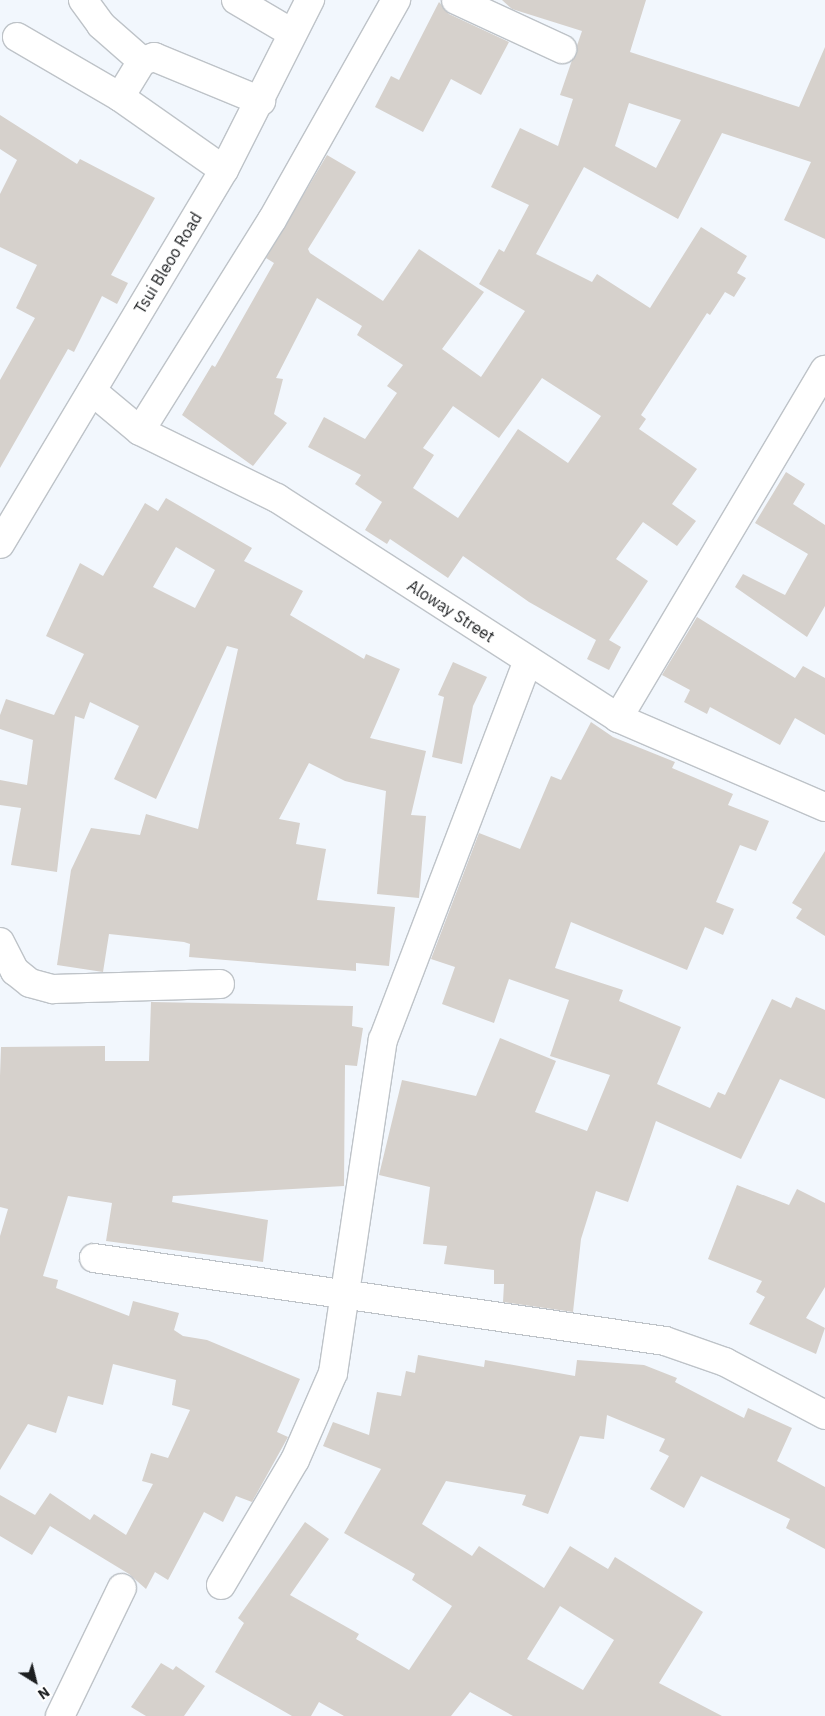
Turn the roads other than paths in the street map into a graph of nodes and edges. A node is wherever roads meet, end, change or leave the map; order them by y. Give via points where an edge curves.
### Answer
1 (82, 0) edge
2 (236, 0) edge
3 (310, 0) edge
4 (396, 0) edge
5 (456, 0) edge
6 (292, 33) junction
7 (17, 37) dead end
8 (562, 49) dead end
9 (142, 61) junction
10 (120, 96) junction
11 (260, 101) junction
12 (224, 170) junction
13 (825, 370) edge
14 (92, 391) junction
15 (140, 431) junction
16 (0, 544) edge
17 (528, 661) junction
18 (618, 718) junction
19 (825, 808) edge
20 (0, 942) edge
21 (220, 984) dead end
22 (94, 1258) dead end
23 (342, 1295) junction
24 (825, 1415) edge
25 (221, 1585) dead end
26 (122, 1588) dead end
27 (60, 1716) edge

1 - 9 street via 101,25
2 - 6 street
3 - 6 street, Tsui Bleoo Road
4 - 15 street via 272,220
5 - 8 street
6 - 11 street, Tsui Bleoo Road
7 - 10 street
9 - 10 street
9 - 11 street via 154,57
10 - 12 street
11 - 12 street, Tsui Bleoo Road
12 - 14 street, Tsui Bleoo Road
13 - 18 street
14 - 15 street, Aloway Street
14 - 16 street, Tsui Bleoo Road
15 - 17 street, Aloway Street via 277,498
17 - 18 street, Aloway Street
17 - 23 street via 383,1040
18 - 19 street, Aloway Street
20 - 21 street via 15,971 30,983 53,989
22 - 23 street
23 - 24 street via 666,1341 726,1362
23 - 25 street via 333,1374 295,1460
26 - 27 street

